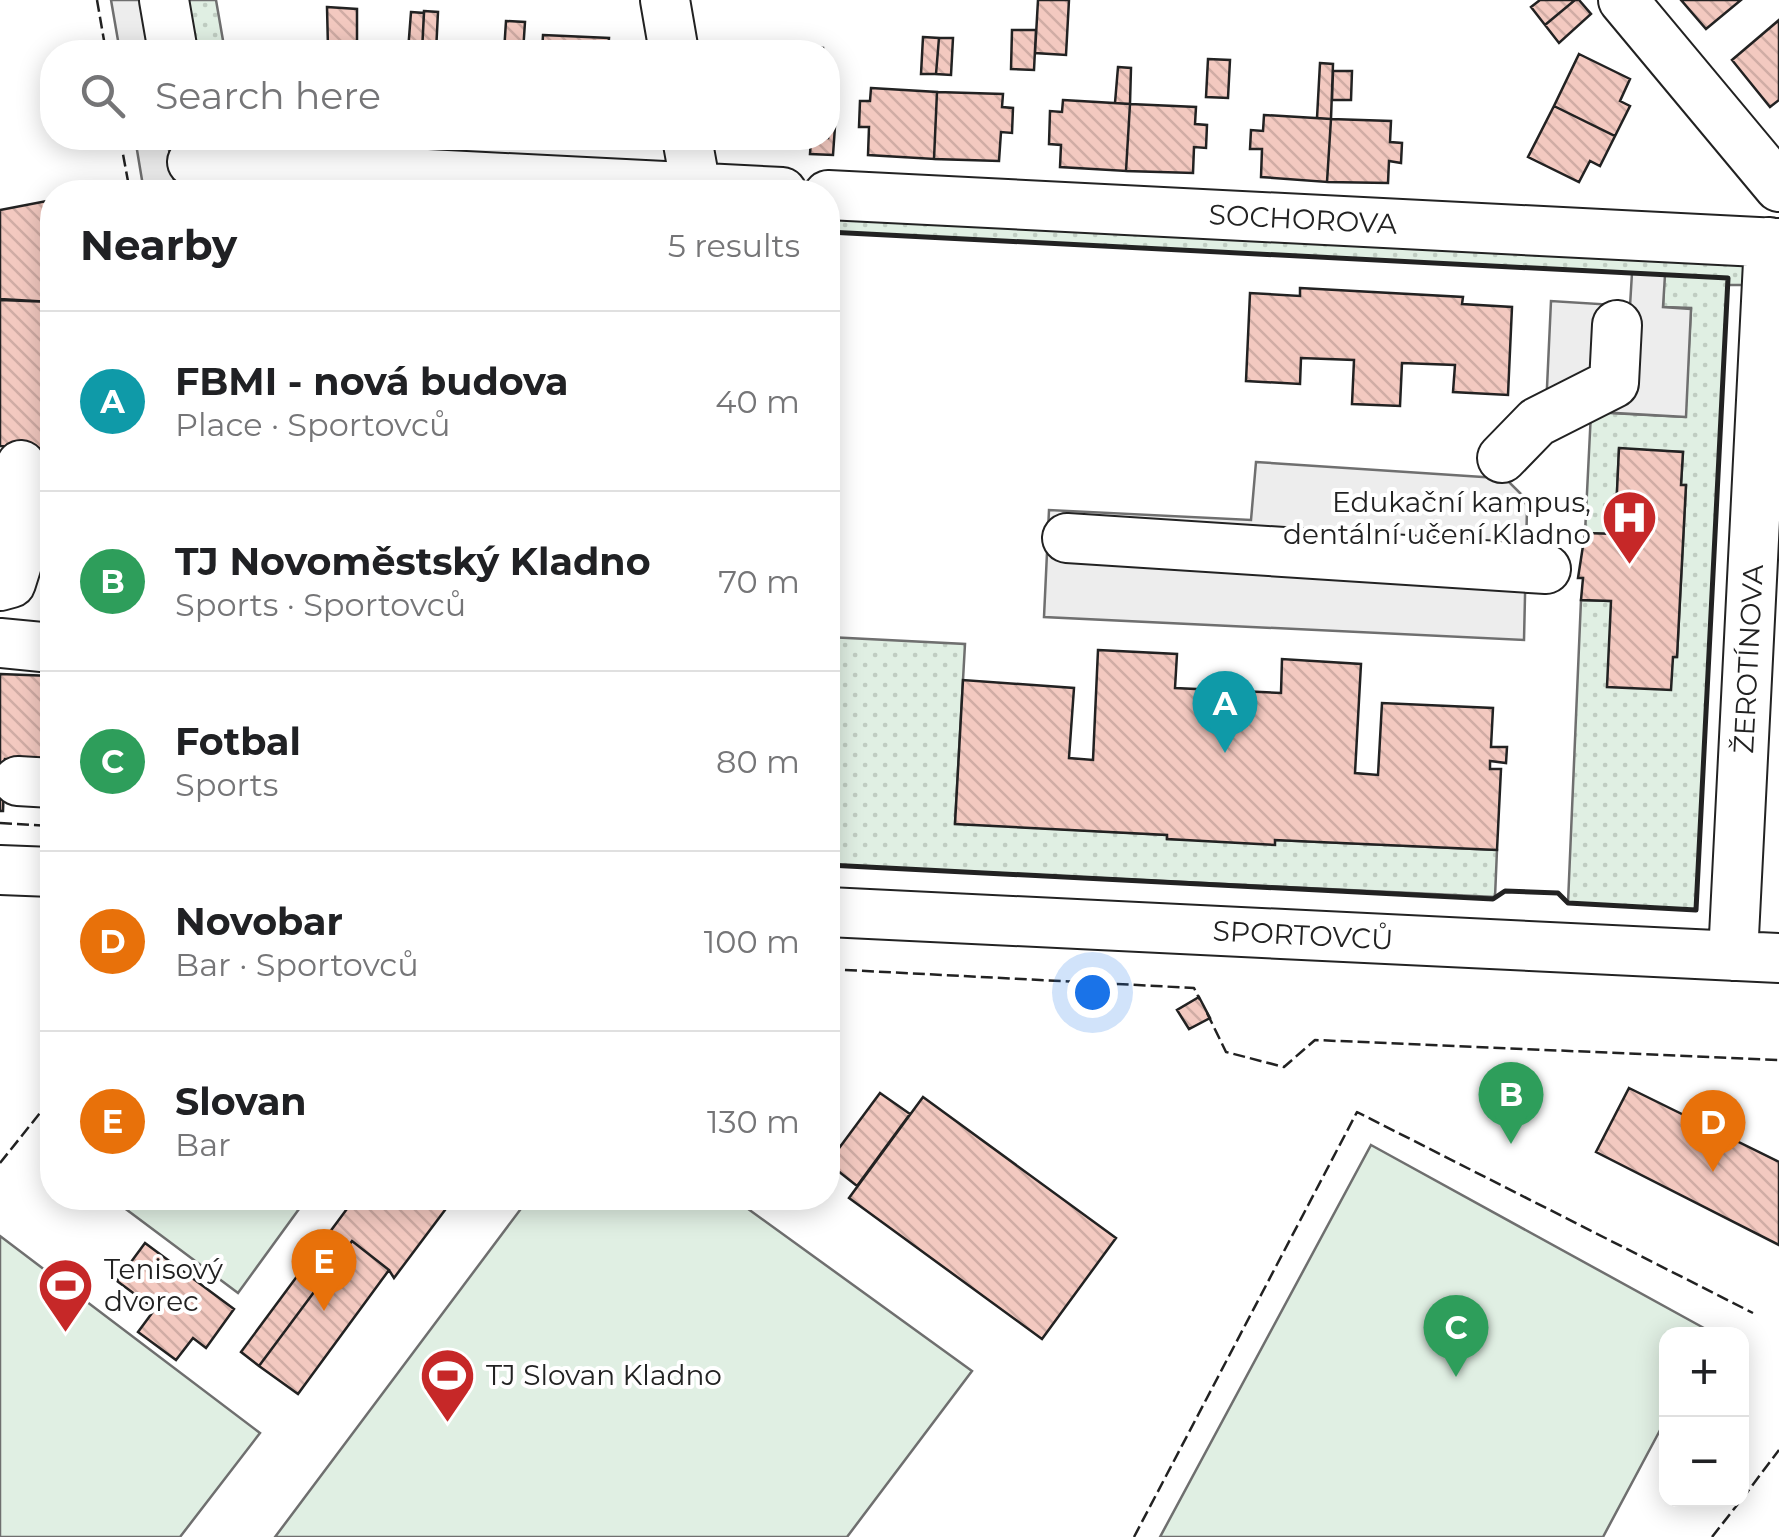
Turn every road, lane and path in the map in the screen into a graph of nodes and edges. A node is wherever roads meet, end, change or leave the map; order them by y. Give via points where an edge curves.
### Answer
1 (164, 0) edge
2 (665, 0) edge
3 (1623, 0) edge
4 (171, 40) edge
5 (672, 40) edge
6 (690, 150) edge
7 (192, 164) edge
8 (528, 180) edge
9 (695, 180) edge
10 (1779, 186) edge
11 (840, 196) edge
12 (1774, 243) edge
13 (1617, 325) dead end
14 (1502, 458) dead end
15 (24, 465) edge
16 (1067, 538) dead end
17 (1546, 569) dead end
18 (0, 586) edge
19 (0, 643) edge
20 (40, 647) edge
21 (0, 870) edge
22 (40, 872) edge
23 (840, 913) edge
24 (1756, 957) edge

1 - 4 street
2 - 5 street
3 - 10 street
6 - 9 street
7 - 8 street
11 - 12 street, SOCHOROVA
12 - 24 street, ŽEROTÍNOVA
13 - 14 street via 1614,383 1537,422
15 - 18 street via 17,564 12,583
16 - 17 street
19 - 20 street
21 - 22 street
23 - 24 street, SPORTOVCŮ

